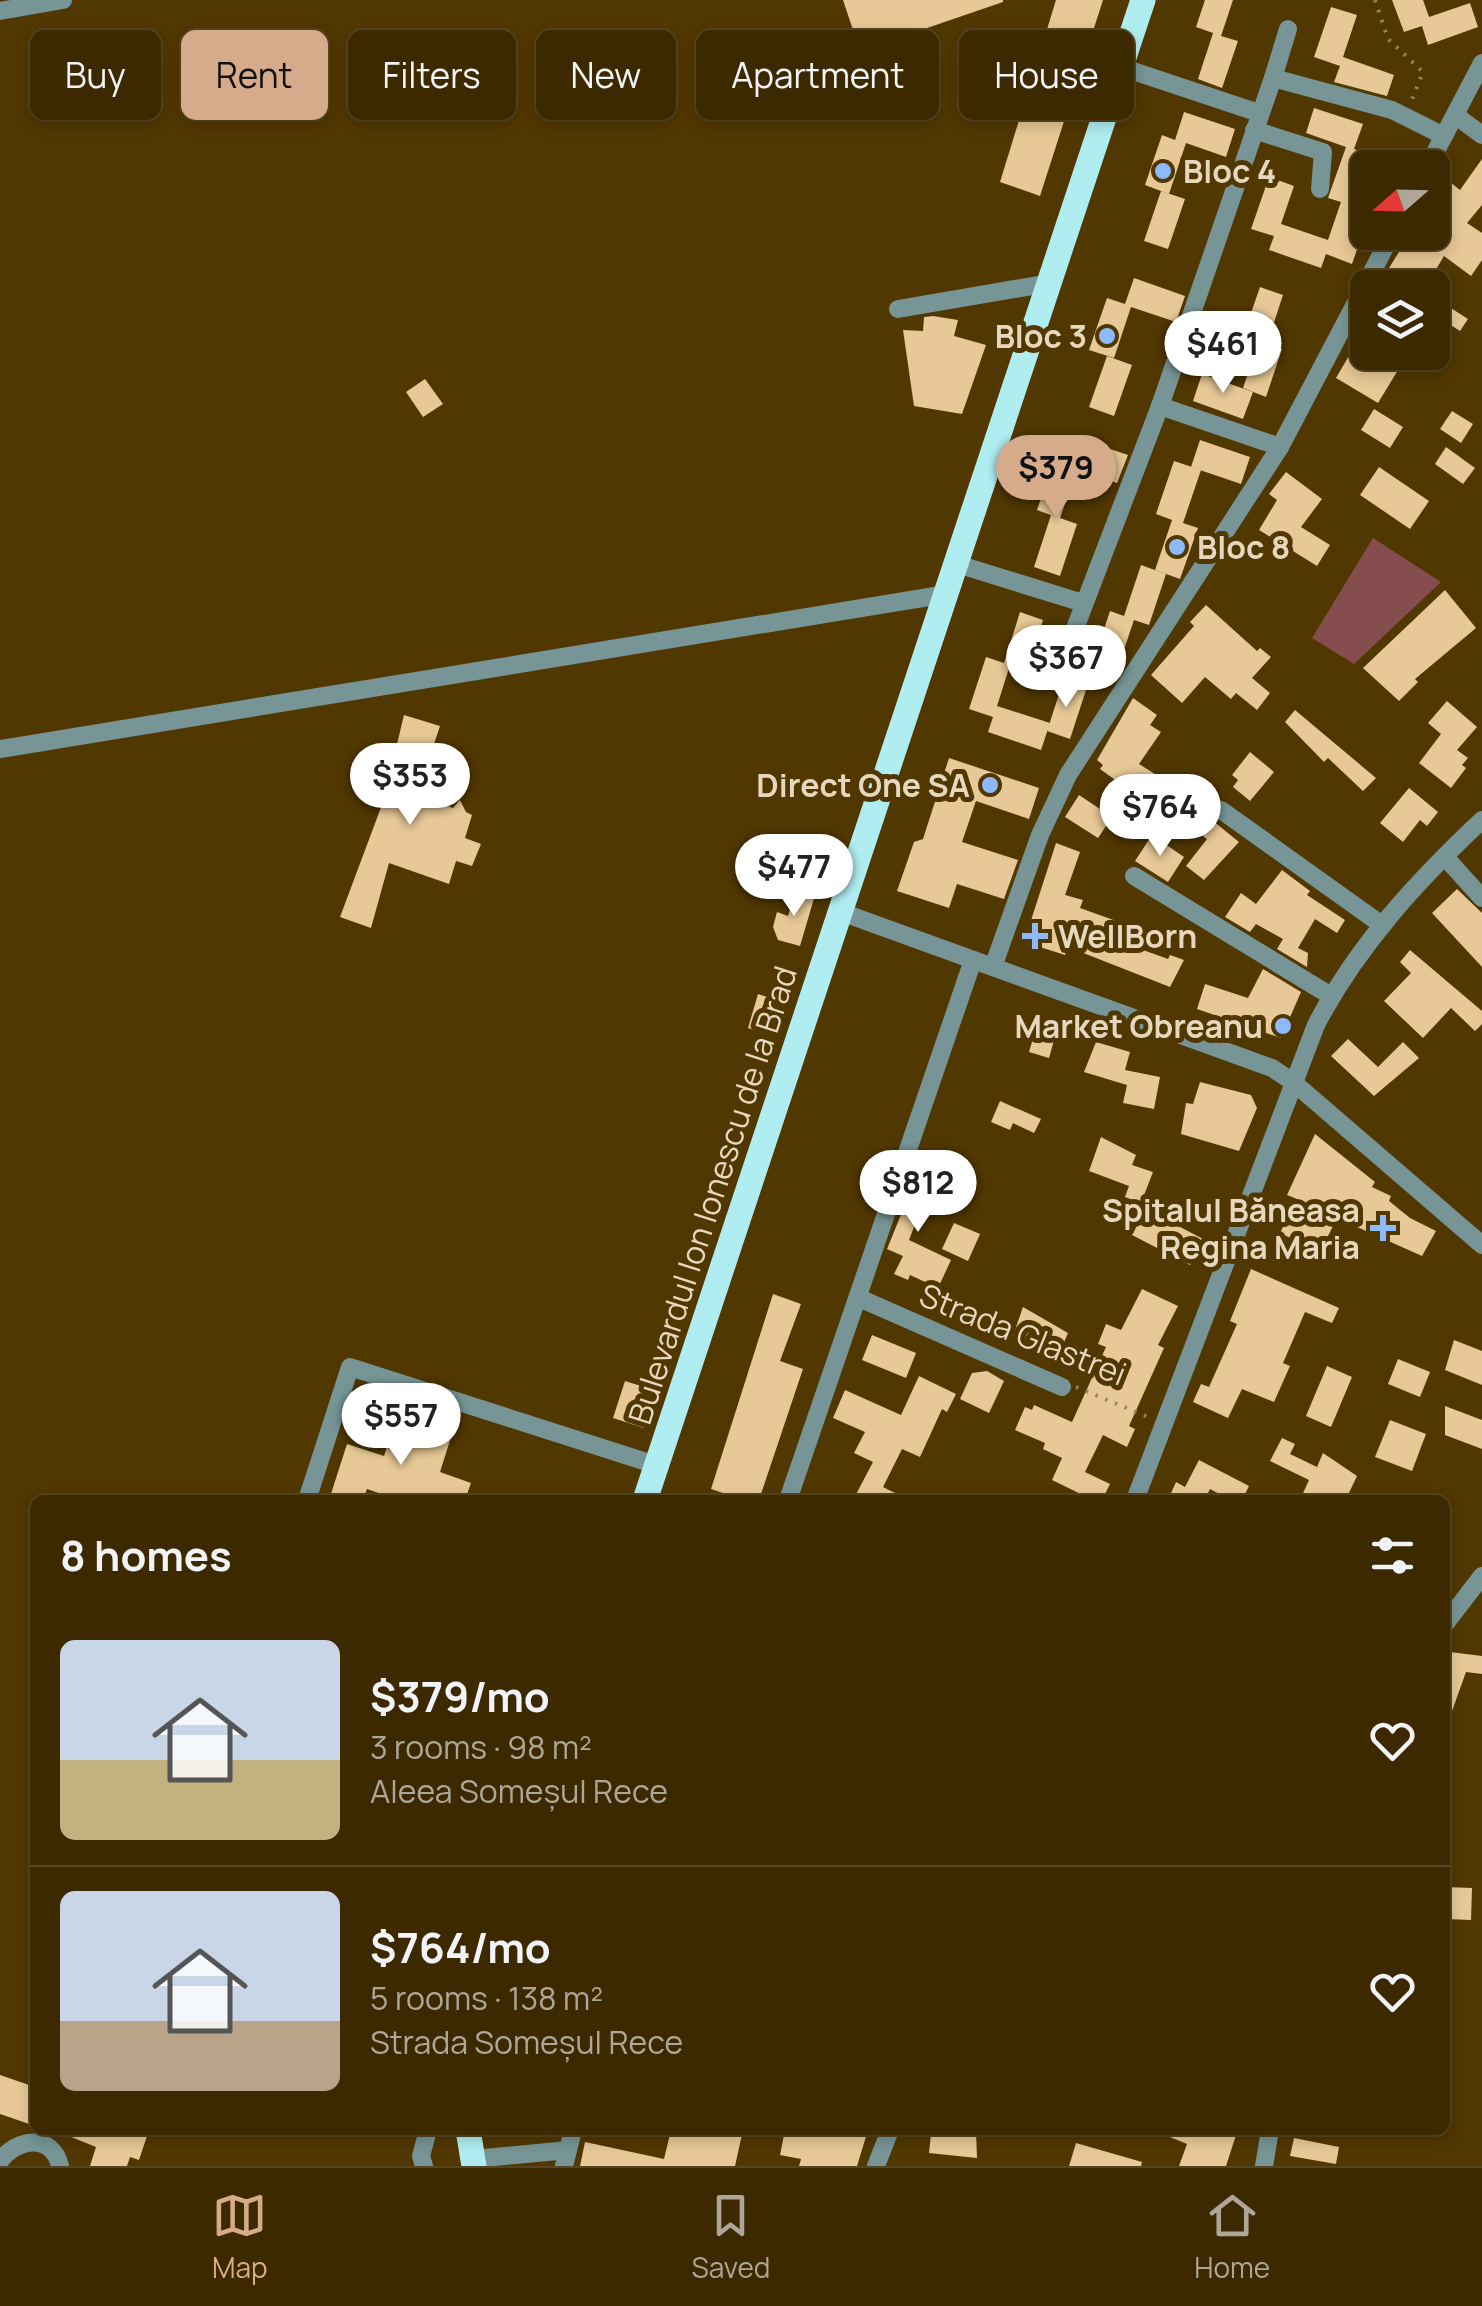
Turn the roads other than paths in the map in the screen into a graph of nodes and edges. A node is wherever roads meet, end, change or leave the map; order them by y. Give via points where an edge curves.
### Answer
1 (63, 0) edge
2 (1144, 0) edge
3 (0, 11) edge
4 (1288, 29) dead end
5 (1134, 30) edge
6 (1482, 63) edge
7 (1134, 72) edge
8 (1273, 78) junction
9 (1455, 115) junction
10 (1104, 120) edge
11 (1256, 122) junction
12 (1482, 135) edge
13 (1444, 136) junction
14 (1437, 150) edge
15 (1320, 188) dead end
16 (1383, 250) edge
17 (1050, 283) junction
18 (898, 309) dead end
19 (1160, 406) junction
20 (1280, 446) junction
21 (957, 564) junction
22 (947, 594) junction
23 (1083, 603) junction
24 (1064, 660) road end
25 (0, 749) edge
26 (1220, 810) dead end
27 (1482, 820) edge
28 (1445, 857) junction
29 (1134, 876) dead end
30 (1482, 898) edge
31 (841, 912) junction
32 (1382, 925) junction
33 (973, 960) junction
34 (994, 967) junction
35 (1332, 996) junction
36 (1293, 1082) junction
37 (1482, 1245) edge
38 (858, 1298) junction
39 (1062, 1387) road end
40 (656, 1465) junction
41 (309, 1495) edge
42 (647, 1495) edge
43 (790, 1495) edge
44 (1137, 1495) edge
45 (1482, 1576) edge
46 (1450, 1618) edge
47 (427, 2135) edge
48 (469, 2135) edge
49 (888, 2135) edge
50 (1269, 2135) edge
51 (566, 2158) edge
52 (0, 2162) edge
53 (473, 2162) edge
54 (60, 2166) edge
55 (424, 2166) edge
56 (876, 2166) edge
57 (1264, 2166) edge

1 - 3 street
2 - 5 main road, Bulevardul Ion Ionescu de la Brad
4 - 8 street
6 - 9 street
7 - 11 street
8 - 11 street
8 - 13 street via 1404,115
9 - 12 street
9 - 13 street
10 - 17 main road, Bulevardul Ion Ionescu de la Brad
11 - 15 street via 1323,152
11 - 19 street
13 - 14 street
16 - 20 street
17 - 18 street
17 - 21 main road, Bulevardul Ion Ionescu de la Brad
19 - 20 street
19 - 23 street
20 - 34 street via 1055,800
21 - 22 main road, Bulevardul Ion Ionescu de la Brad
21 - 23 street
22 - 25 street
22 - 31 main road, Bulevardul Ion Ionescu de la Brad
23 - 24 street
26 - 32 street
27 - 28 street
28 - 30 street
28 - 32 street
29 - 35 street
31 - 33 street
31 - 40 main road, Bulevardul Ion Ionescu de la Brad
32 - 35 street
33 - 34 street
33 - 38 street
34 - 36 street via 1228,1051
35 - 36 street
36 - 37 street
36 - 44 street
38 - 39 street, Strada Glastrei
38 - 43 street
40 - 41 street via 350,1367
40 - 42 main road, Bulevardul Ion Ionescu de la Brad
45 - 46 street
47 - 55 street
48 - 53 main road
49 - 56 street
50 - 57 street
51 - 53 street
52 - 54 street via 16,2145 37,2142 54,2151

